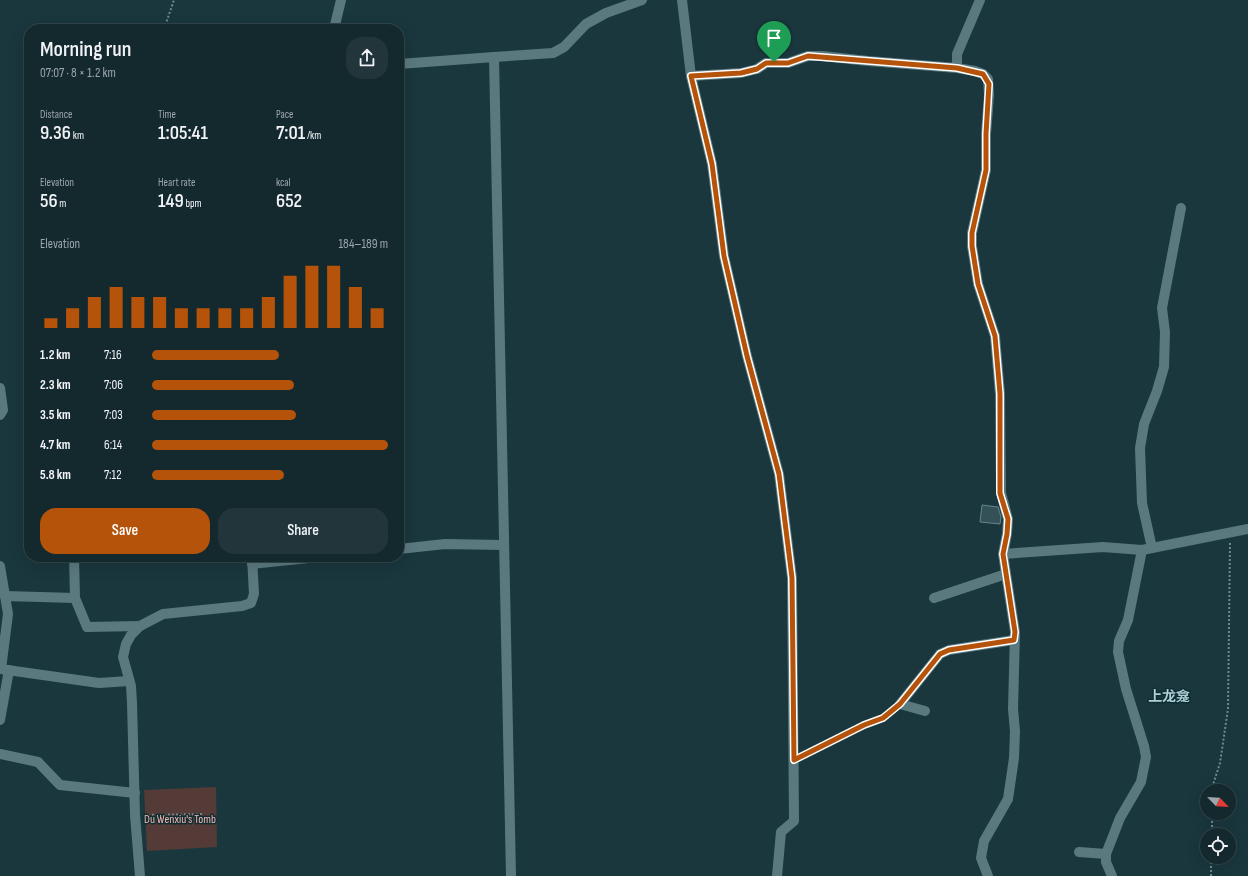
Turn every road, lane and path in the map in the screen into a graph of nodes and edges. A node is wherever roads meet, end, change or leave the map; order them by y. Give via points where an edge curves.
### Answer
1 (174, 0) edge
2 (341, 0) edge
3 (642, 0) edge
4 (682, 0) edge
5 (980, 0) edge
6 (166, 24) edge
7 (335, 24) edge
8 (494, 57) junction
9 (404, 64) edge
10 (957, 68) junction
11 (691, 76) junction
12 (1181, 208) dead end
13 (0, 388) edge
14 (0, 415) edge
15 (1248, 529) edge
16 (1230, 533) junction
17 (503, 545) junction
18 (404, 548) edge
19 (1147, 549) junction
20 (1003, 554) junction
21 (74, 562) edge
22 (252, 562) edge
23 (0, 566) edge
24 (1006, 574) junction
25 (5, 596) junction
26 (75, 598) junction
27 (934, 598) dead end
28 (140, 626) junction
29 (1014, 640) junction
30 (4, 669) edge
31 (129, 681) junction
32 (900, 704) junction
33 (925, 710) dead end
34 (0, 720) edge
35 (0, 754) edge
36 (794, 760) junction
37 (1213, 784) edge
38 (135, 793) junction
39 (203, 814) dead end
40 (135, 815) junction
41 (1079, 852) dead end
42 (1106, 854) junction
43 (1212, 864) edge
44 (140, 876) edge
45 (511, 876) edge
46 (778, 876) edge
47 (988, 876) edge
48 (1112, 876) edge
49 (1211, 876) edge

1 - 6 path
2 - 7 street
3 - 8 street via 606,13 586,24 564,47 553,53
4 - 11 street
5 - 10 street via 958,54
8 - 9 street
8 - 17 street
10 - 11 street via 808,56 788,63 766,63 757,69 741,73
10 - 20 street via 983,74 989,84 986,170 972,233 972,246 978,284 995,336 1001,417 1000,493 1008,519
11 - 36 street via 712,164 724,256 747,356 779,474 792,578
12 - 19 street via 1162,308 1165,332 1164,367 1158,391 1144,424 1140,448
13 - 14 street via 3,410
15 - 16 street
16 - 19 street
16 - 37 path via 1228,709 1220,762
17 - 18 street via 445,544
17 - 45 street
19 - 20 street via 1103,547
19 - 42 street via 1118,652 1146,757 1140,782 1120,818
20 - 24 street
21 - 26 street
22 - 28 street via 254,594 251,603 163,614
23 - 25 street
24 - 27 street
24 - 29 street via 1013,613
25 - 26 street
25 - 30 street via 8,614
26 - 28 street via 87,627
28 - 31 street via 126,644 123,657
29 - 32 street via 949,650 940,654
29 - 47 street via 1014,758 1008,800 984,841 981,858
30 - 31 street via 99,683
30 - 34 street
31 - 38 street
32 - 33 street
32 - 36 path via 883,718
35 - 38 street via 38,762 60,785
36 - 46 street via 794,822 780,832
38 - 40 street
39 - 40 path
40 - 44 street
41 - 42 street
42 - 48 street via 1106,862
43 - 49 path

